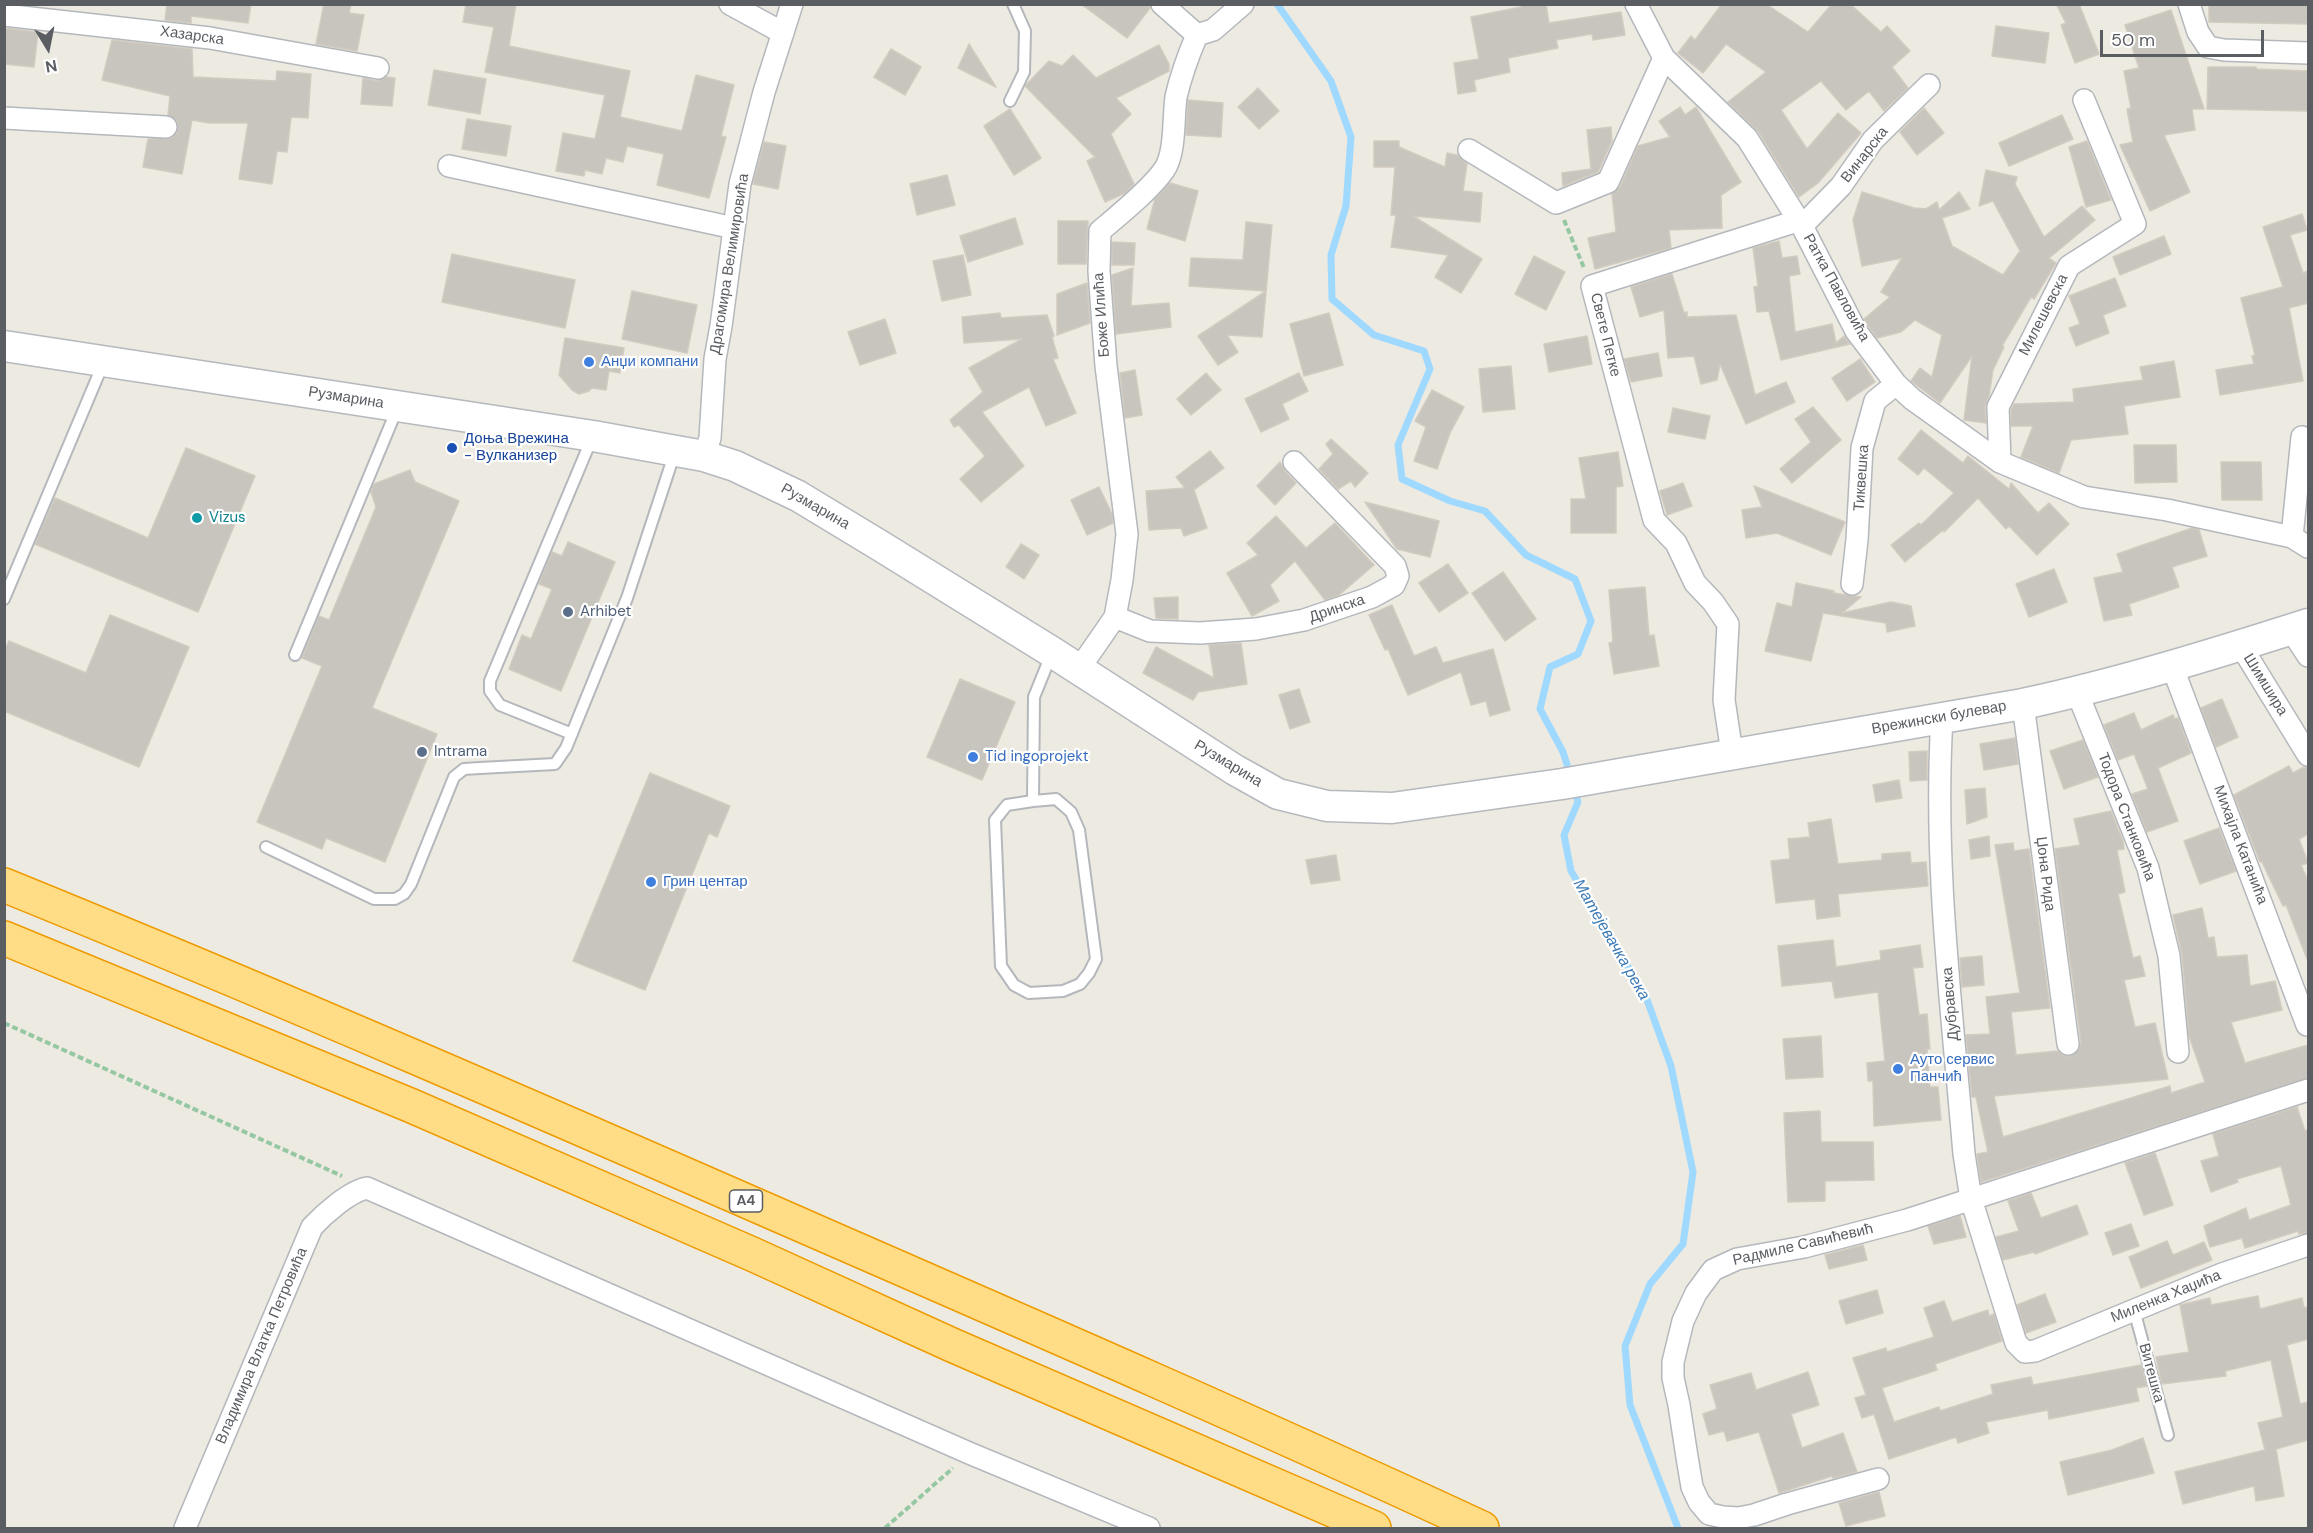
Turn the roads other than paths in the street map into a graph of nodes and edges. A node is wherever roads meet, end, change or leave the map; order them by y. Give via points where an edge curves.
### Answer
1 (730, 4) edge
2 (792, 4) edge
3 (1013, 4) edge
4 (1162, 4) edge
5 (1636, 4) edge
6 (2189, 4) edge
7 (1240, 7) edge
8 (4, 15) edge
9 (783, 33) junction
10 (1197, 35) junction
11 (2308, 53) edge
12 (1664, 58) junction
13 (378, 68) dead end
14 (1929, 85) dead end
15 (2084, 100) dead end
16 (1010, 101) dead end
17 (4, 118) edge
18 (166, 127) dead end
19 (1469, 150) dead end
20 (449, 166) dead end
21 (1799, 224) junction
22 (734, 228) junction
23 (4, 346) edge
24 (104, 361) junction
25 (1896, 384) junction
26 (398, 406) junction
27 (593, 436) junction
28 (2302, 437) dead end
29 (675, 452) junction
30 (704, 456) junction
31 (1294, 462) dead end
32 (2000, 462) junction
33 (2300, 542) edge
34 (1852, 584) dead end
35 (4, 599) edge
36 (1115, 617) junction
37 (2300, 627) edge
38 (2241, 646) junction
39 (1052, 652) junction
40 (295, 655) dead end
41 (2308, 656) edge
42 (2172, 666) junction
43 (1079, 669) junction
44 (2077, 692) junction
45 (2023, 704) junction
46 (1942, 718) junction
47 (572, 734) junction
48 (1732, 753) junction
49 (2308, 755) edge
50 (1574, 781) joint
51 (1033, 801) junction
52 (266, 847) dead end
53 (4, 885) edge
54 (4, 938) edge
55 (2307, 1025) dead end
56 (2068, 1044) dead end
57 (2178, 1052) dead end
58 (2308, 1090) edge
59 (1971, 1199) junction
60 (2308, 1245) edge
61 (2134, 1310) junction
62 (2025, 1352) joint
63 (2168, 1436) dead end
64 (1878, 1479) dead end
65 (1708, 1521) edge
66 (185, 1528) edge
67 (1149, 1528) edge
68 (1374, 1528) edge
69 (1482, 1528) edge

1 - 9 street
2 - 9 street, Драгомира Велимировића
3 - 16 lane via 1025,30 1024,72
4 - 10 street
5 - 12 street, Ратка Павловића
6 - 11 street via 2198,32 2208,46
7 - 10 street via 1213,30
8 - 13 street, Хазарска via 210,38
9 - 22 street, Драгомира Велимировића via 740,184
10 - 36 street, Боже Илића via 1184,62 1165,169 1101,231 1099,271 1106,366 1127,534
12 - 19 street via 1608,182 1556,203
12 - 21 street, Ратка Павловића via 1747,138
14 - 21 street, Винарска via 1873,140 1841,186
15 - 32 street, Милешевска via 2134,224 2069,266 1998,406
17 - 18 street
20 - 22 street
21 - 25 street, Ратка Павловића via 1856,331
21 - 48 street, Свете Петке via 1592,286 1654,520 1676,543 1695,583 1728,624 1724,699
22 - 30 street, Драгомира Велимировића via 715,359 710,438
23 - 24 main road, Рузмарина
24 - 26 main road, Рузмарина
24 - 35 lane
25 - 32 street, Ратка Павловића
25 - 34 street, Тиквешка via 1875,401 1862,448
26 - 27 main road, Рузмарина
26 - 40 lane
27 - 29 main road, Рузмарина
27 - 47 lane via 490,681 490,691 500,705
28 - 33 street
29 - 30 main road, Рузмарина
29 - 47 lane via 627,598
30 - 39 main road, Рузмарина via 798,496
31 - 36 street, Дринска via 1395,566 1398,576 1394,585 1372,597 1304,620 1257,629 1200,633 1150,630
32 - 33 street, Ратка Павловића via 2084,497 2167,510
36 - 43 street, Боже Илића
37 - 38 main road, Врежински булевар
37 - 41 street
38 - 42 main road, Врежински булевар
38 - 49 street, Шимшира
39 - 43 main road, Рузмарина
39 - 51 lane via 1034,697
42 - 44 main road, Врежински булевар
42 - 55 street, Михајла Катанића
43 - 50 main road, Рузмарина via 1278,794 1327,806 1392,808
44 - 45 main road, Врежински булевар
44 - 57 street, Тодора Станковића via 2148,868 2169,956
45 - 46 main road, Врежински булевар
45 - 56 street, Џона Рида
46 - 48 main road, Врежински булевар
46 - 59 street, Дубравска via 1938,780 1940,860
47 - 52 lane via 555,764 472,768 454,777 411,884 395,899 374,899
48 - 50 main road, Врежински булевар
51 - 51 lane via 1056,799 1071,812 1079,830 1096,959 1080,984 1063,991 1029,993 1014,985 1001,966 995,820 1007,805
53 - 69 highway, A4 via 475,1082
54 - 68 highway via 412,1106
58 - 59 street, Радмиле Савићевић
59 - 62 street, Дубравска via 2016,1343
59 - 65 street, Радмиле Савићевић via 1858,1233 1737,1259 1713,1270 1703,1281 1683,1321 1675,1348 1673,1378 1692,1487
60 - 61 street, Миленка Хаџића
61 - 62 street, Миленка Хаџића
61 - 63 lane, Витешка
64 - 65 street, Радмиле Савићевић via 1754,1515
66 - 67 street, Владимира Влатка Петровића via 312,1227 354,1192 367,1188

